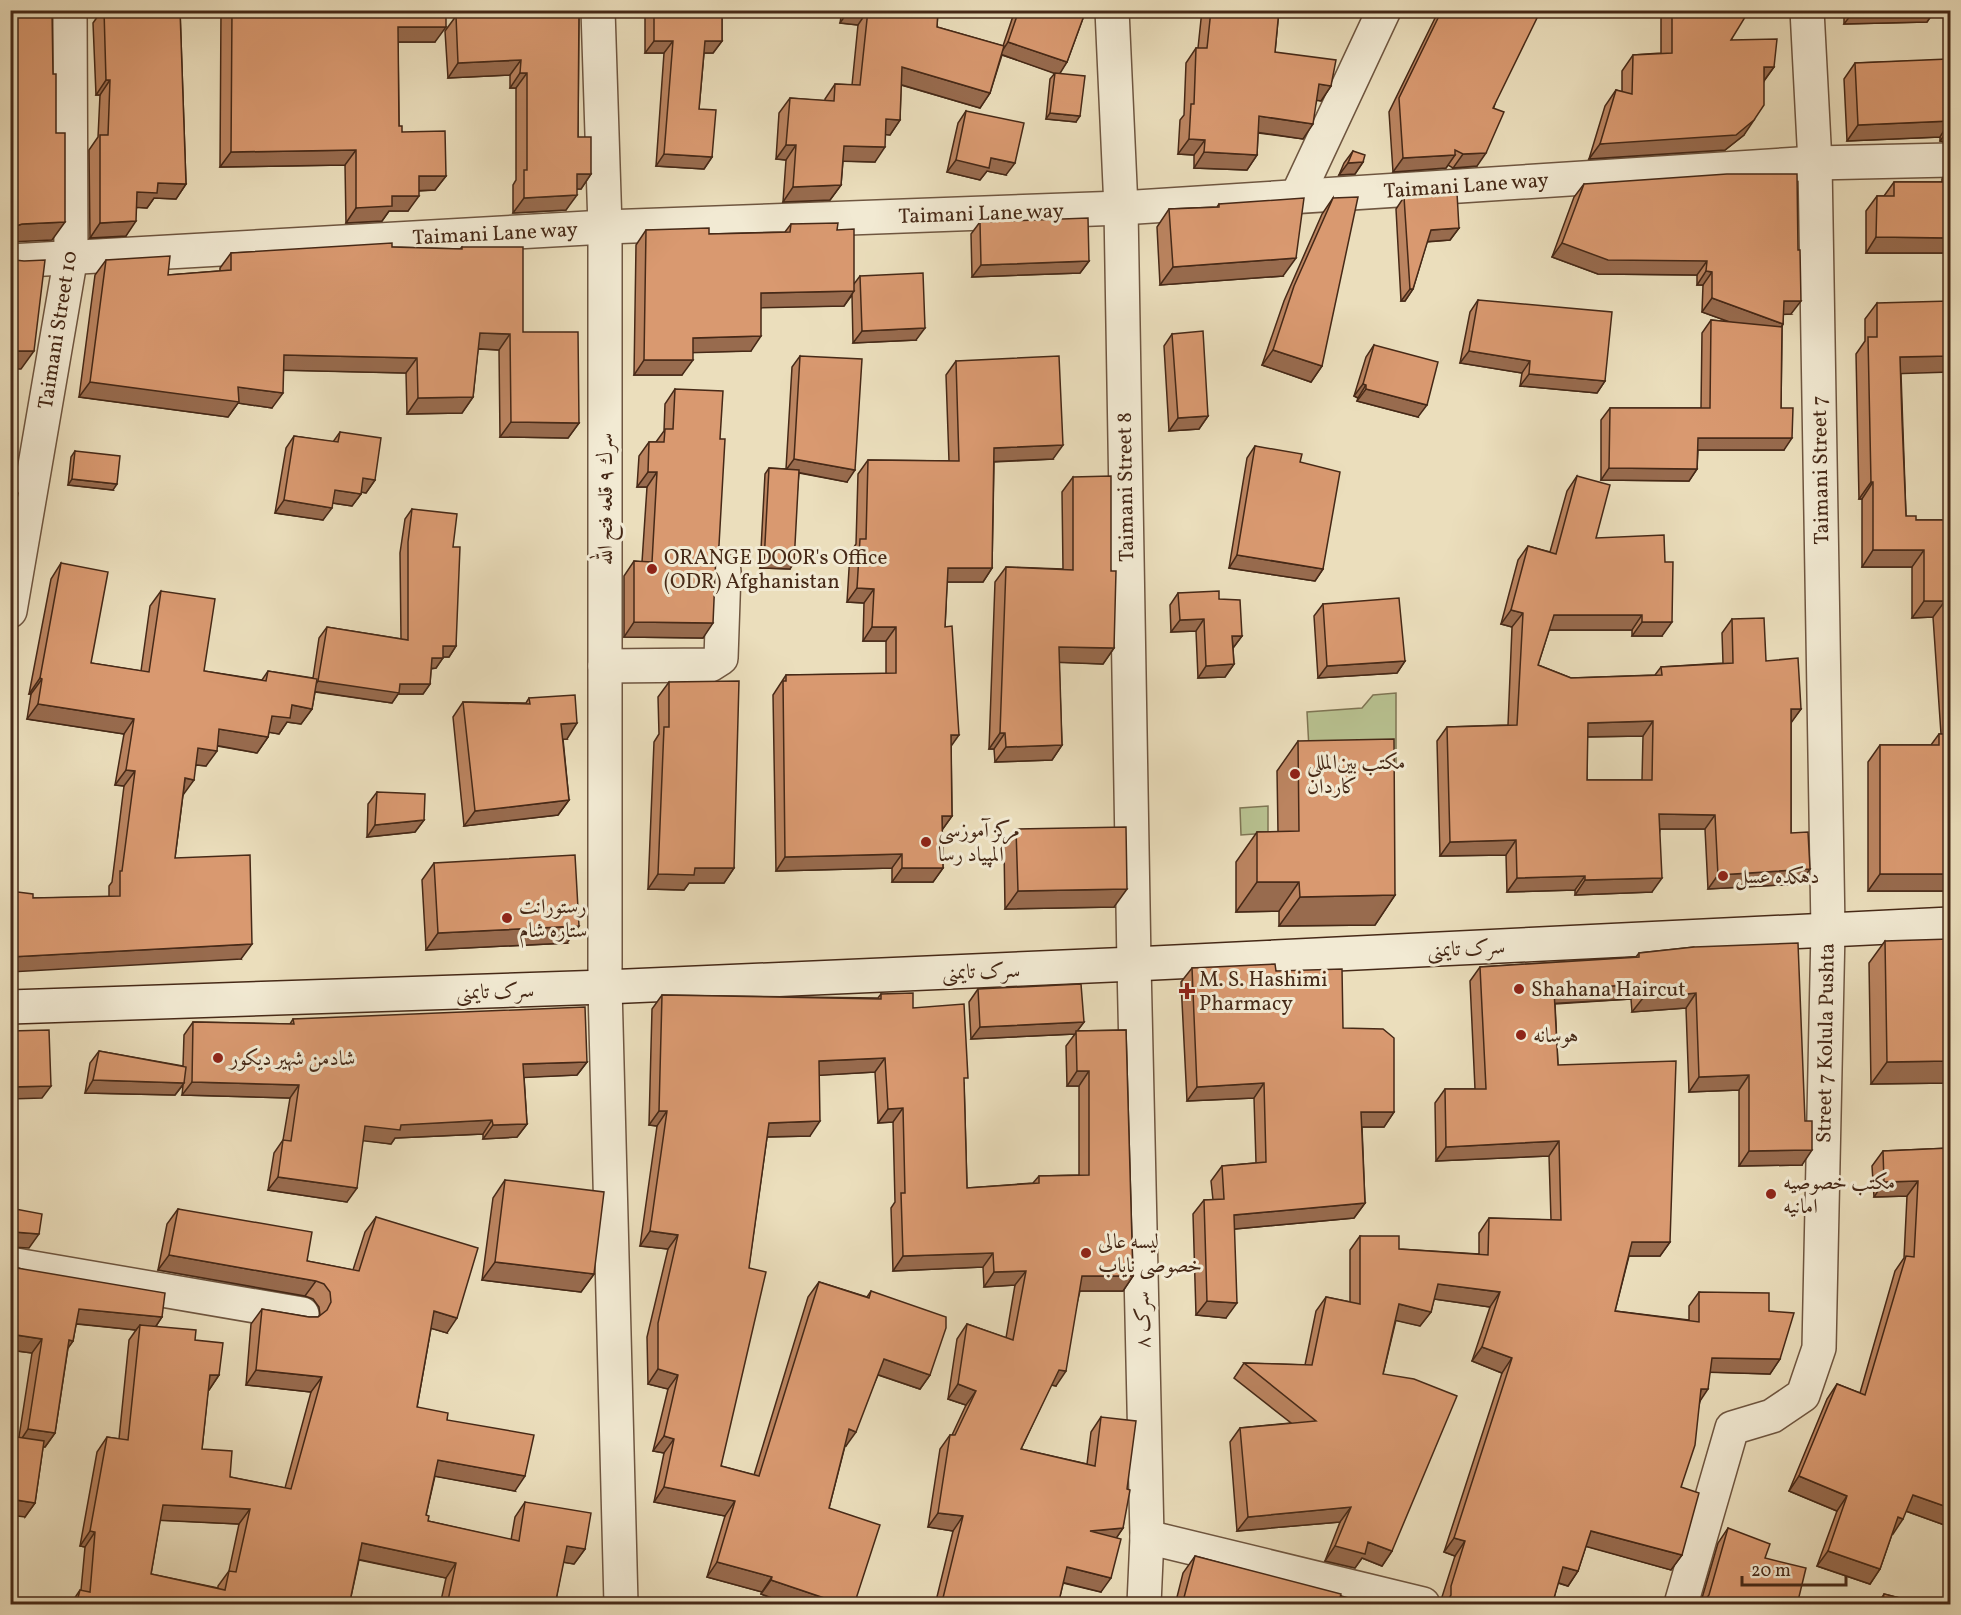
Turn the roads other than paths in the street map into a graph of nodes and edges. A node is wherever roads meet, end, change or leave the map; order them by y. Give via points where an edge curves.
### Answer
1 (70, 10) edge
2 (598, 10) edge
3 (1112, 10) edge
4 (1384, 10) edge
5 (1807, 10) edge
6 (1950, 160) edge
7 (1815, 162) junction
8 (1297, 196) junction
9 (1121, 208) junction
10 (605, 227) junction
11 (71, 256) junction
12 (10, 261) edge
13 (724, 571) dead end
14 (10, 611) edge
15 (605, 666) junction
16 (1950, 924) edge
17 (1828, 930) junction
18 (1134, 964) junction
19 (605, 987) junction
20 (10, 1007) edge
21 (10, 1264) edge
22 (302, 1314) edge
23 (1148, 1537) junction
24 (621, 1605) edge
25 (1144, 1605) edge
26 (1423, 1605) edge
27 (1681, 1605) edge

1 - 11 street, Taimani Street 10
2 - 10 street, سرك ٩ قلعه فتح الله
3 - 9 street, Taimani Street 8
4 - 8 street
5 - 7 street, Taimani Street 7
6 - 7 street, Taimani Lane way
7 - 8 street, Taimani Lane way
7 - 17 street, Taimani Street 7
8 - 9 street, Taimani Lane way
9 - 10 street, Taimani Lane way
9 - 18 street, Taimani Street 8
10 - 11 street, Taimani Lane way
10 - 15 street, سرك ٩ قلعه فتح الله
11 - 12 street, Taimani Lane way
11 - 14 street, Taimani Street 10
13 - 15 street via 721,658 716,663
15 - 19 street, سرك ٩ قلعه فتح الله
16 - 17 street, سرک تایمنی
17 - 18 street, سرک تایمنی
17 - 27 street, Street 7 Kolula Pushta via 1819,1348 1803,1395 1772,1416 1732,1428
18 - 19 street, سرک تایمنی
18 - 23 street, سرک ۸
19 - 20 street, سرک تایمنی
19 - 24 street, سرك ٩ قلعه فتح الله
21 - 22 street
23 - 25 street, سرک ۸
23 - 26 street

